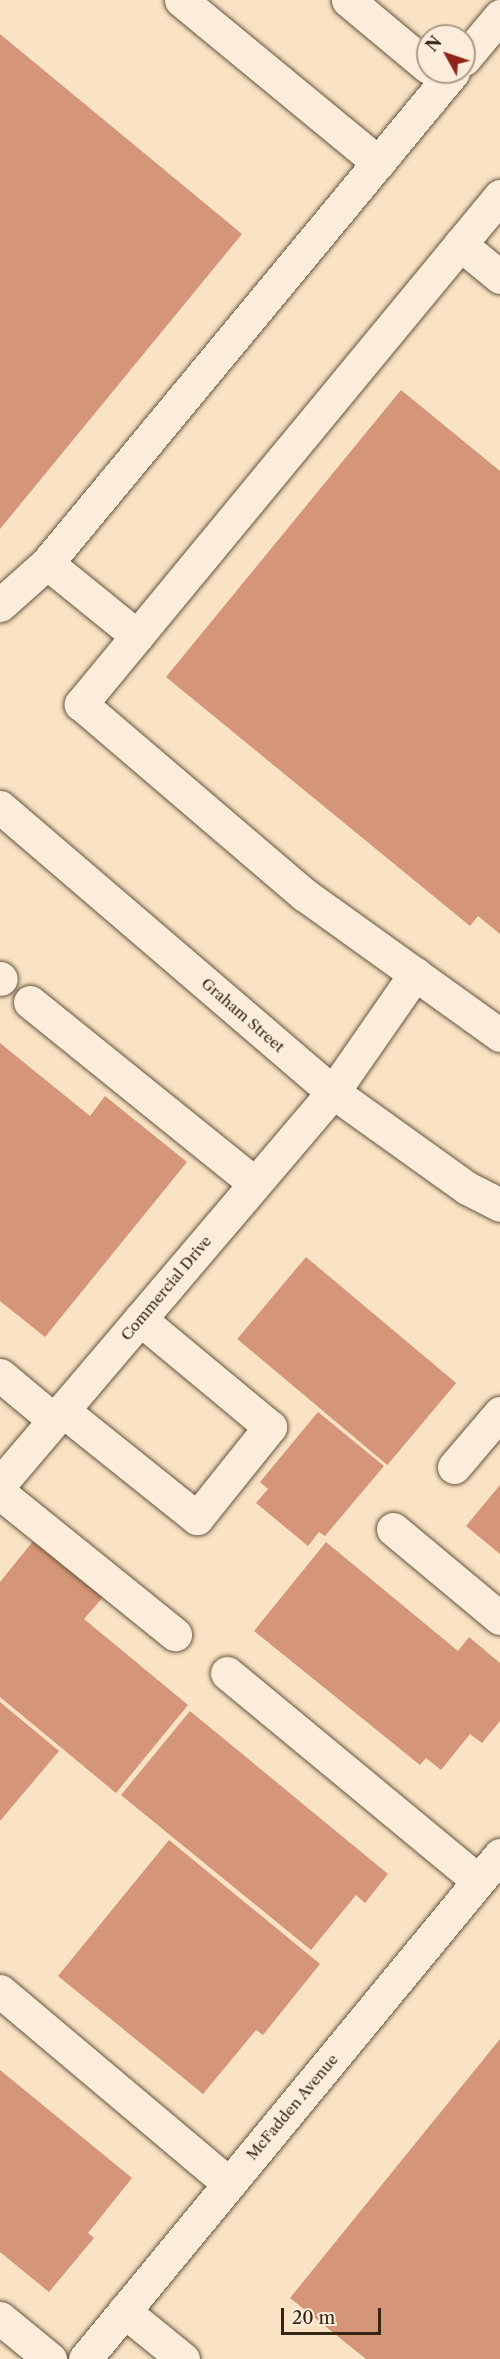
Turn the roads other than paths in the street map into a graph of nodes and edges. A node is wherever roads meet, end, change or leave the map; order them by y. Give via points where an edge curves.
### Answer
1 (181, 0) edge
2 (348, 0) edge
3 (500, 16) edge
4 (476, 40) edge
5 (416, 49) edge
6 (435, 84) edge
7 (379, 163) junction
8 (500, 196) edge
9 (460, 244) junction
10 (500, 277) edge
11 (48, 563) junction
12 (0, 605) edge
13 (137, 636) junction
14 (0, 807) edge
15 (416, 975) junction
16 (30, 1002) dead end
17 (500, 1035) edge
18 (333, 1092) junction
19 (254, 1183) junction
20 (500, 1205) edge
21 (140, 1319) junction
22 (0, 1375) edge
23 (500, 1413) edge
24 (58, 1415) junction
25 (454, 1467) dead end
26 (0, 1484) edge
27 (0, 1493) edge
28 (393, 1529) dead end
29 (500, 1618) edge
30 (175, 1634) dead end
31 (227, 1674) dead end
32 (500, 1855) edge
33 (478, 1881) junction
34 (0, 1991) edge
35 (229, 2184) junction
36 (124, 2311) junction
37 (0, 2318) edge
38 (50, 2359) edge
39 (85, 2359) edge
40 (183, 2359) edge

1 - 7 street
2 - 5 street
3 - 4 street
6 - 7 street
7 - 11 street
8 - 9 street
9 - 10 street
9 - 13 street
11 - 12 street
11 - 13 street
13 - 15 street via 81,704 305,895
14 - 18 street, Graham Street
15 - 17 street
15 - 18 street, Commercial Drive
16 - 19 street
18 - 19 street, Commercial Drive
18 - 20 street, Graham Street via 467,1188
19 - 21 street, Commercial Drive
21 - 24 street, Commercial Drive
21 - 24 street via 270,1427 197,1518
22 - 24 street
23 - 25 street
24 - 26 street, Commercial Drive
27 - 30 street
28 - 29 street
31 - 33 street
32 - 33 street, McFadden Avenue
33 - 35 street, McFadden Avenue
34 - 35 street
35 - 36 street, McFadden Avenue
36 - 39 street, McFadden Avenue
36 - 40 street
37 - 38 street

